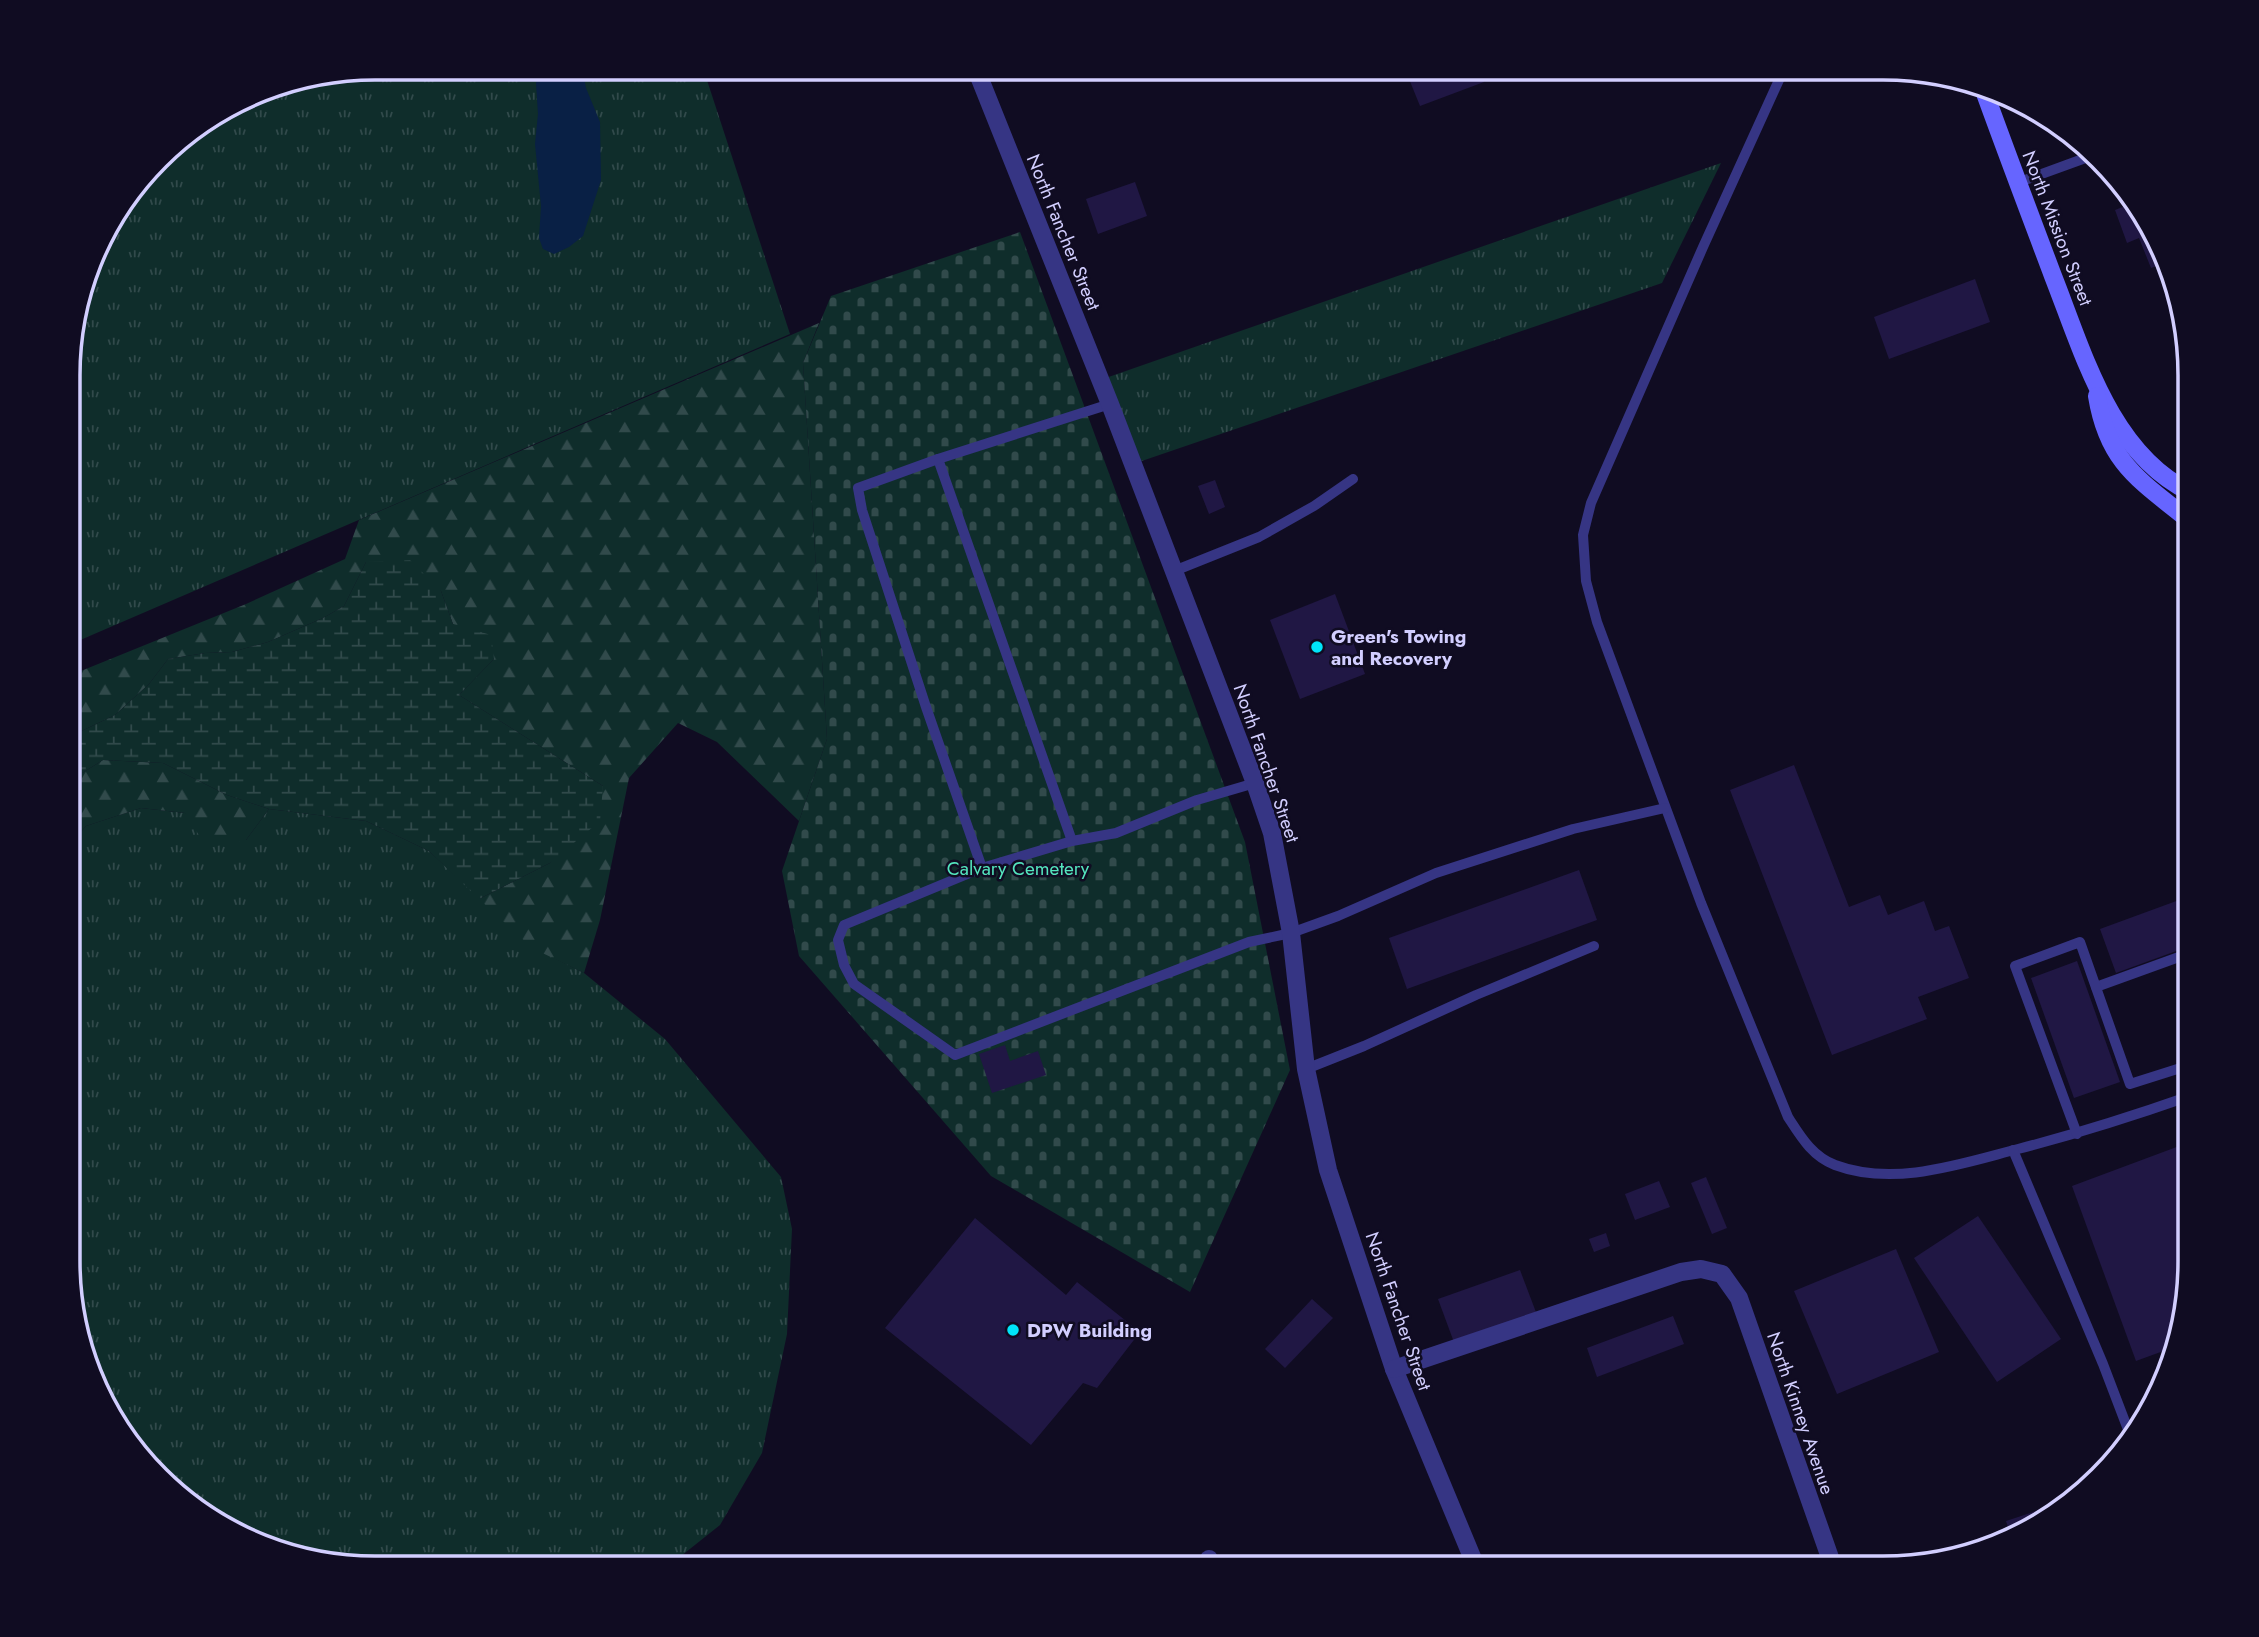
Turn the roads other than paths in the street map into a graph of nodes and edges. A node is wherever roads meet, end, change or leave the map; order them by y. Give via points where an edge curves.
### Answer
1 (981, 80) edge
2 (1779, 80) edge
3 (1987, 100) edge
4 (2083, 159) edge
5 (2017, 183) junction
6 (2095, 386) junction
7 (1110, 404) junction
8 (938, 459) junction
9 (1353, 479) dead end
10 (2178, 484) edge
11 (2178, 511) edge
12 (1174, 571) junction
13 (1255, 783) junction
14 (1665, 808) junction
15 (1072, 841) junction
16 (982, 868) junction
17 (1291, 933) junction
18 (1594, 946) dead end
19 (2178, 957) edge
20 (2096, 987) junction
21 (1306, 1069) junction
22 (2178, 1069) edge
23 (2178, 1100) edge
24 (2077, 1134) junction
25 (2013, 1150) junction
26 (1394, 1369) junction
27 (2127, 1427) edge
28 (1472, 1556) edge
29 (1829, 1556) edge

1 - 7 street, North Fancher Street
2 - 14 lane via 1623,427 1591,503 1583,535 1586,582 1597,622
3 - 5 main road, North Mission Street
4 - 5 lane
5 - 6 main road, North Mission Street
6 - 10 main road, North Mission Street via 2146,459
6 - 11 main road, North Mission Street via 2106,432 2117,454 2141,482
7 - 8 lane
7 - 12 street, North Fancher Street
8 - 15 lane
8 - 16 lane via 858,488
9 - 12 lane via 1259,537
12 - 13 street, North Fancher Street
13 - 15 lane via 1197,800 1116,833
13 - 17 street, North Fancher Street via 1272,833
14 - 17 lane via 1573,829 1448,869
14 - 25 lane via 1788,1117 1808,1148 1835,1165 1880,1175 1948,1168
15 - 16 lane
16 - 17 lane via 844,925 838,940 853,984 955,1055 1249,942
17 - 21 street, North Fancher Street
18 - 21 lane
19 - 20 lane
20 - 22 lane via 2130,1084
20 - 24 lane via 2080,942 2015,966
21 - 26 street, North Fancher Street via 1328,1170
23 - 24 lane
24 - 25 lane
25 - 27 lane
26 - 28 street, North Fancher Street
26 - 29 street, North Kinney Avenue via 1681,1272 1701,1269 1722,1274 1738,1298

